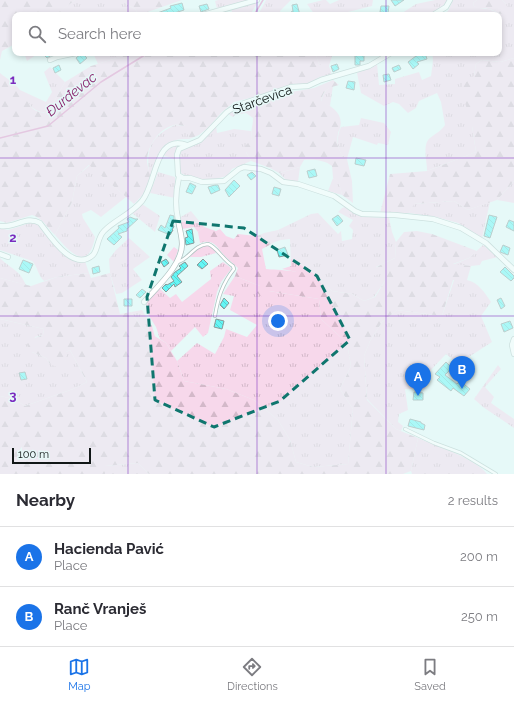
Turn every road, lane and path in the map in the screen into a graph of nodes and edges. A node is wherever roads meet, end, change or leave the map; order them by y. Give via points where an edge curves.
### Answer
1 (257, 0) edge
2 (450, 0) edge
3 (215, 12) edge
4 (438, 12) edge
5 (64, 56) edge
6 (386, 56) edge
7 (50, 60) dead end
8 (187, 145) junction
9 (179, 176) junction
10 (0, 226) edge
11 (0, 254) edge
12 (8, 257) dead end
13 (177, 262) junction
14 (514, 270) edge
15 (144, 302) dead end
16 (215, 316) dead end
17 (514, 339) edge
18 (514, 354) edge
19 (405, 429) dead end
20 (496, 474) edge

1 - 3 street
2 - 4 street via 446,7
5 - 7 street
6 - 8 street, Starčevica via 369,66 308,86 290,87 236,106 200,140
8 - 9 street, Starčevica via 180,148 177,153
8 - 10 street via 174,143 164,148 147,195 135,209 103,231 93,255 76,260 71,258 40,223 34,220 9,227
9 - 13 street via 176,197 182,244
9 - 14 street via 205,183 224,181 239,169 261,169 283,182 298,184 334,196 362,214 433,219 461,228 486,243
11 - 12 street
13 - 15 street
13 - 16 lane via 199,246 208,244 233,266 234,269 219,295
17 - 18 street
19 - 20 lane via 461,453

